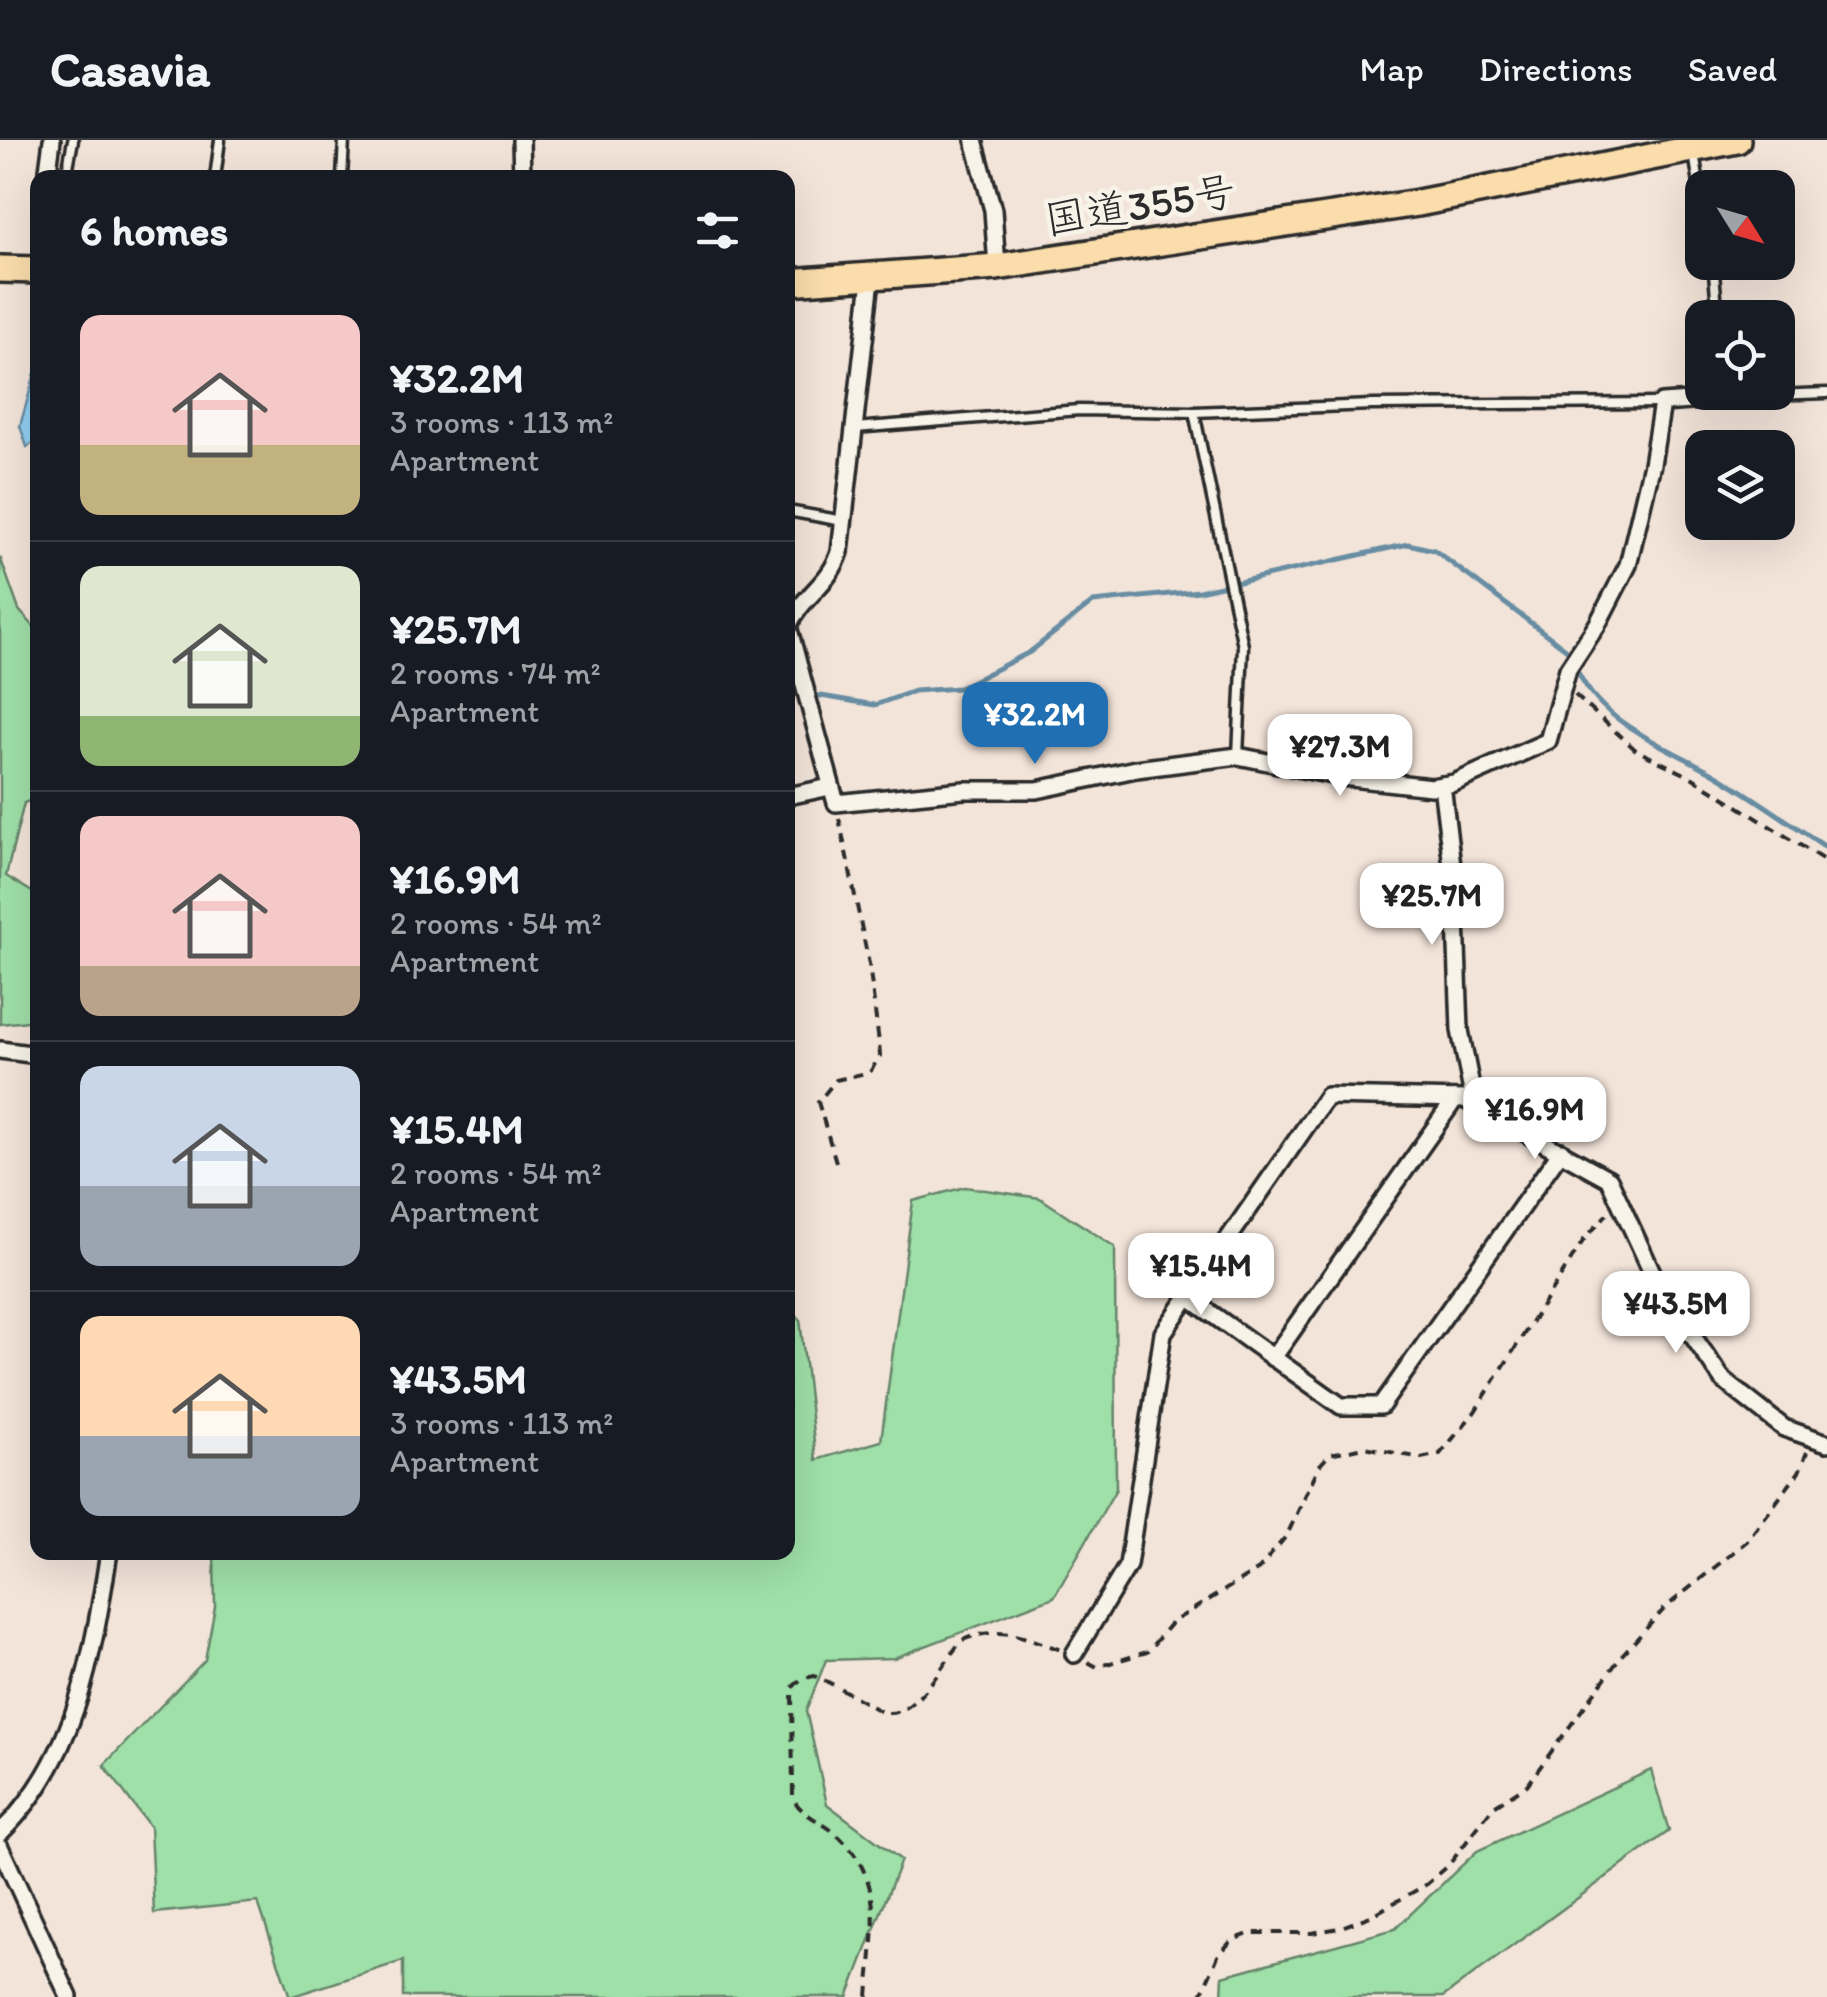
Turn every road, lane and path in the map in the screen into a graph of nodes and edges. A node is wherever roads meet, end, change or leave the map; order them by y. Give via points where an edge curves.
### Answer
1 (52, 140) edge
2 (73, 140) edge
3 (220, 140) edge
4 (344, 140) edge
5 (521, 140) edge
6 (974, 140) edge
7 (1737, 140) edge
8 (1694, 150) junction
9 (48, 170) edge
10 (67, 170) edge
11 (216, 170) edge
12 (342, 170) edge
13 (522, 170) edge
14 (1697, 170) edge
15 (997, 267) junction
16 (0, 269) edge
17 (30, 270) edge
18 (871, 279) junction
19 (795, 282) edge
20 (1827, 393) edge
21 (1795, 394) edge
22 (1685, 400) edge
23 (1662, 402) junction
24 (1194, 412) junction
25 (855, 428) junction
26 (795, 512) edge
27 (843, 521) junction
28 (795, 611) edge
29 (795, 653) edge
30 (1563, 686) junction
31 (1238, 756) junction
32 (1442, 785) junction
33 (830, 787) junction
34 (795, 794) edge
35 (836, 803) junction
36 (1827, 862) edge
37 (0, 1050) edge
38 (30, 1055) edge
39 (1455, 1099) junction
40 (1474, 1102) junction
41 (1560, 1151) junction
42 (836, 1162) dead end
43 (1620, 1199) junction
44 (1188, 1297) junction
45 (1273, 1358) junction
46 (1820, 1441) edge
47 (107, 1560) edge
48 (1074, 1654) junction
49 (0, 1833) edge
50 (0, 1847) edge
51 (70, 1997) edge
52 (868, 1997) edge
53 (1200, 1997) edge

1 - 9 street
2 - 10 lane
3 - 11 lane
4 - 12 lane
5 - 13 street
6 - 15 street via 993,210
7 - 8 highway, 国道355号
8 - 14 lane
8 - 15 highway, 国道355号 via 1418,203
15 - 18 highway, 国道355号
16 - 17 highway
18 - 19 highway, 国道355号
18 - 25 street
20 - 21 lane
22 - 23 street
23 - 24 lane
23 - 30 street via 1628,565
24 - 25 lane via 1028,412
24 - 31 lane via 1243,646
25 - 27 street
26 - 27 lane
27 - 28 street via 833,574
29 - 33 street
30 - 32 street via 1548,742
30 - 36 path via 1636,750
31 - 32 street via 1342,776
31 - 35 street via 1037,790
32 - 40 street via 1460,1030
33 - 34 street
33 - 35 street
35 - 42 path via 880,1056 870,1072 836,1080 818,1102
37 - 38 street
39 - 40 street
39 - 44 street via 1327,1096
39 - 45 street
40 - 41 street
41 - 43 street via 1609,1179
41 - 45 street via 1381,1406 1340,1406
43 - 46 street via 1659,1288 1712,1366 1784,1428
43 - 48 path via 1584,1241 1474,1413 1440,1454 1421,1458 1365,1447 1330,1454 1287,1535 1260,1569 1171,1623 1147,1652 1096,1666
44 - 45 street
44 - 48 street via 1163,1333 1128,1565
46 - 53 path via 1747,1541 1666,1607 1622,1655 1528,1785 1494,1806 1448,1866 1386,1908 1339,1928 1232,1940
47 - 49 street via 75,1714 52,1770
48 - 52 path via 1026,1634 983,1632 962,1640 919,1698 898,1714 883,1713 814,1676 792,1688 793,1798 855,1855 870,1887 877,1918
50 - 51 street

